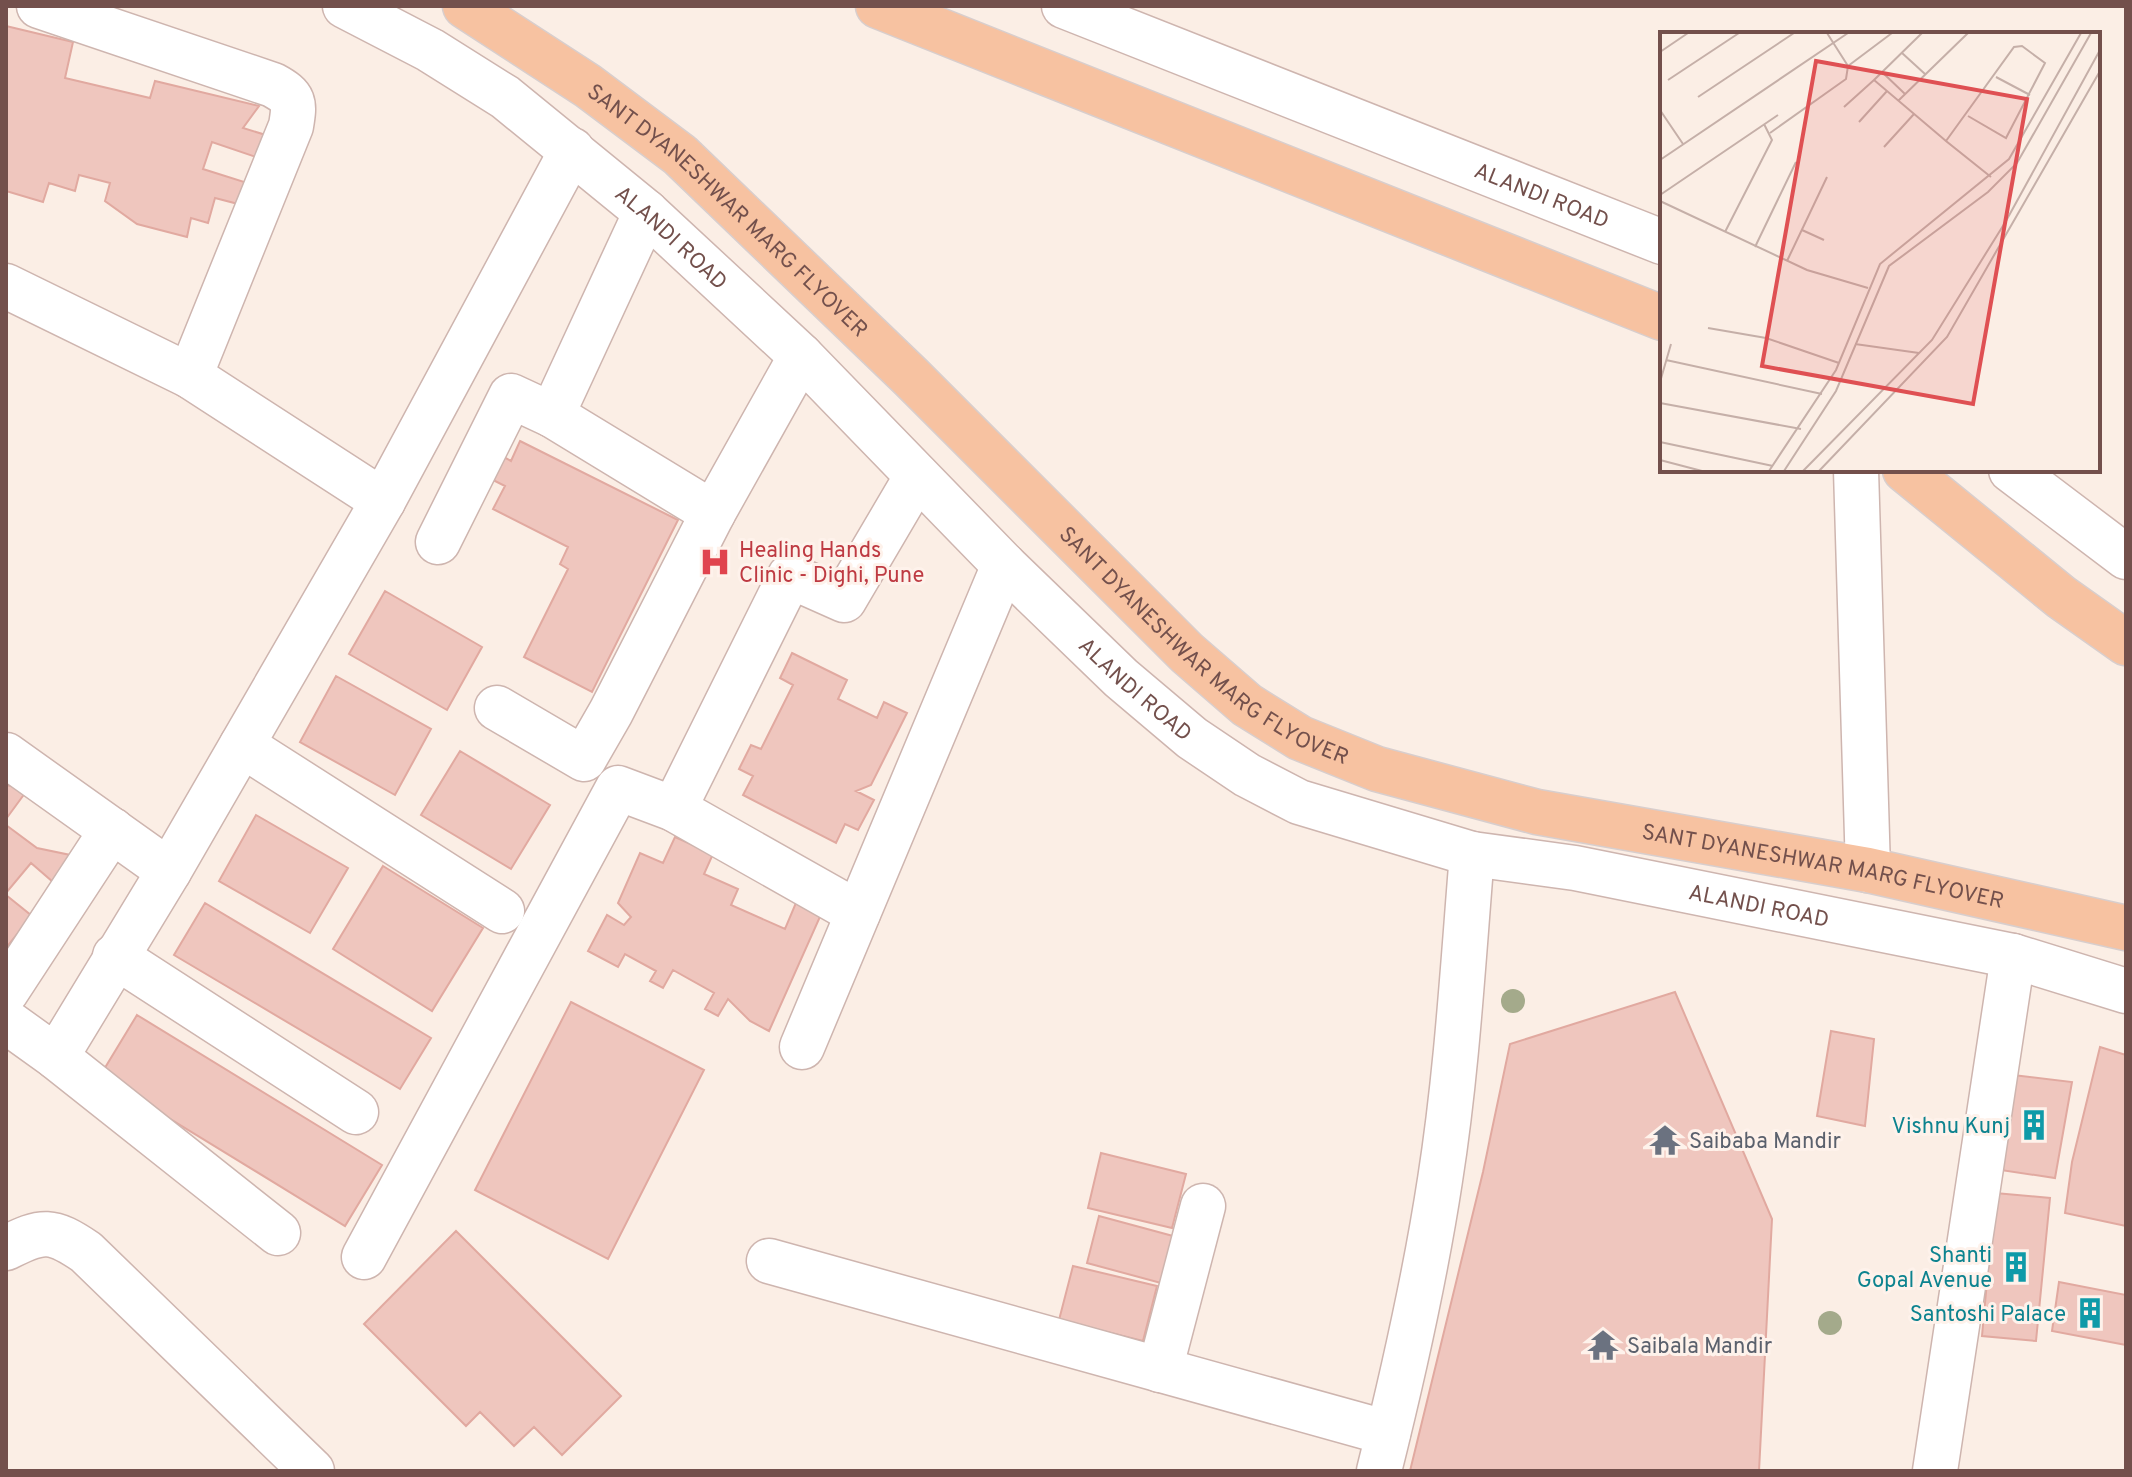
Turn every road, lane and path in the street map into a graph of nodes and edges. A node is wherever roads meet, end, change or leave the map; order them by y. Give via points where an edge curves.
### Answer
1 (39, 6) edge
2 (345, 6) edge
3 (465, 6) edge
4 (878, 6) edge
5 (1064, 6) edge
6 (572, 150) junction
7 (646, 212) junction
8 (1660, 241) edge
9 (6, 286) edge
10 (1660, 317) edge
11 (801, 356) junction
12 (190, 376) junction
13 (552, 415) junction
14 (1856, 472) edge
15 (1907, 472) edge
16 (2014, 472) edge
17 (917, 476) junction
18 (383, 501) junction
19 (713, 513) junction
20 (438, 542) dead end
21 (2126, 557) edge
22 (1004, 565) junction
23 (2126, 643) edge
24 (497, 708) dead end
25 (242, 745) junction
26 (6, 755) edge
27 (674, 809) junction
28 (112, 830) junction
29 (1472, 854) junction
30 (1868, 870) junction
31 (169, 871) junction
32 (502, 911) dead end
33 (858, 913) junction
34 (2126, 928) edge
35 (115, 956) junction
36 (2013, 956) junction
37 (2126, 991) edge
38 (6, 992) edge
39 (6, 1021) edge
40 (802, 1047) dead end
41 (56, 1057) junction
42 (356, 1112) dead end
43 (1203, 1206) dead end
44 (278, 1233) dead end
45 (6, 1248) edge
46 (364, 1257) dead end
47 (769, 1261) dead end
48 (1160, 1370) junction
49 (1383, 1452) edge
50 (312, 1471) edge
51 (1935, 1471) edge

1 - 12 street via 273,85 288,93 294,106 291,126
2 - 6 street, ALANDI ROAD via 505,97
3 - 30 main road, SANT DYANESHWAR MARG FLYOVER via 588,86 680,155 1187,653 1274,722 1377,769 1537,812
4 - 10 main road
5 - 8 street, ALANDI ROAD
6 - 7 street, ALANDI ROAD
6 - 18 street
7 - 11 street, ALANDI ROAD
7 - 13 street
9 - 12 street
11 - 17 street, ALANDI ROAD
11 - 19 street
12 - 18 street
13 - 19 street
13 - 20 street via 511,396
14 - 30 street
15 - 23 main road
16 - 21 street
17 - 22 street, ALANDI ROAD
17 - 27 street via 844,600 790,576
18 - 25 street
19 - 24 street via 584,759
22 - 29 street, ALANDI ROAD via 1121,678 1192,738 1247,775 1299,802
22 - 33 street
25 - 31 street
25 - 32 street
26 - 28 street
27 - 33 street
27 - 46 street via 618,788
28 - 31 street
28 - 38 street
29 - 36 street, ALANDI ROAD via 1575,868
29 - 49 street via 1455,1072 1440,1180 1422,1286
30 - 34 main road, SANT DYANESHWAR MARG FLYOVER
31 - 35 street
33 - 40 street
35 - 41 street
35 - 42 street
36 - 37 street, ALANDI ROAD
36 - 51 street
39 - 41 street
41 - 44 street
43 - 48 street
45 - 50 street via 31,1235 59,1234 86,1252
47 - 48 street
48 - 49 street

